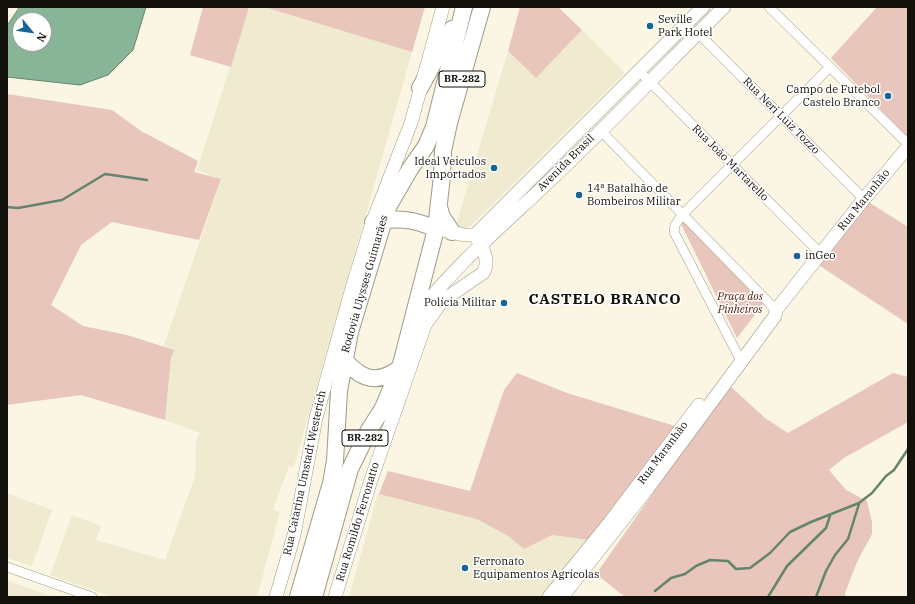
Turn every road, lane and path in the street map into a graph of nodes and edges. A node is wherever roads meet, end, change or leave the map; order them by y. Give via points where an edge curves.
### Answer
1 (443, 7) edge
2 (482, 7) edge
3 (703, 7) edge
4 (724, 7) edge
5 (769, 7) edge
6 (463, 9) edge
7 (698, 33) junction
8 (830, 67) junction
9 (639, 71) junction
10 (649, 82) junction
11 (420, 88) junction
12 (780, 116) junction
13 (600, 130) junction
14 (908, 144) edge
15 (908, 148) edge
16 (732, 165) junction
17 (864, 199) junction
18 (439, 207) junction
19 (682, 215) junction
20 (377, 222) junction
21 (436, 229) junction
22 (452, 232) junction
23 (478, 239) junction
24 (821, 254) junction
25 (776, 310) junction
26 (411, 322) junction
27 (340, 354) junction
28 (740, 357) junction
29 (400, 368) junction
30 (7, 567) edge
31 (571, 578) junction
32 (92, 597) edge
33 (276, 597) edge
34 (298, 597) edge
35 (314, 597) edge
36 (335, 597) edge
37 (549, 597) edge
38 (562, 597) edge

1 - 11 street
2 - 18 highway, BR-282 via 449,123 443,151
3 - 9 street, Avenida Brasil
4 - 7 street, Avenida Brasil
5 - 8 street
6 - 11 highway
6 - 20 highway, Rodovia Ulysses Guimarães / BR-282 via 434,127 426,146
7 - 10 street, Avenida Brasil
7 - 12 street, Rua Neri Luiz Tozzo
8 - 12 street
8 - 14 street
9 - 10 street, Rua João Martarello
9 - 23 street, Avenida Brasil
10 - 13 street, Avenida Brasil
10 - 16 street, Rua João Martarello
11 - 20 street
12 - 16 street
12 - 17 street, Rua Neri Luiz Tozzo
13 - 19 street
13 - 23 street, Avenida Brasil via 542,188
15 - 17 street, Rua Maranhão
16 - 19 street
16 - 24 street, Rua João Martarello
17 - 24 street, Rua Maranhão
18 - 21 highway, BR-282
18 - 22 highway
19 - 25 street
19 - 28 street via 674,225 674,232
20 - 21 highway via 410,220
20 - 27 highway, Rodovia Ulysses Guimarães / BR-282 via 350,332
21 - 22 street
21 - 26 highway, BR-282
22 - 23 street
23 - 26 street, Avenida Brasil
23 - 36 street, Rua Romildo Ferronatto via 487,262 483,273 442,301 425,325 371,480
24 - 25 street, Rua Maranhão
25 - 28 street, Rua Maranhão via 775,316
26 - 29 highway, BR-282
27 - 29 highway via 351,369 368,378 385,377
27 - 33 street, Rua Catarina Umstadt Westerich via 316,418 294,535
27 - 34 highway, Rodovia Ulysses Guimarães / BR-282 via 335,461
28 - 31 street, Rua Maranhão
29 - 35 highway, BR-282 via 383,408 350,469
30 - 32 street
31 - 37 street, Rua Maranhão
31 - 38 street, Rua Maranhão

